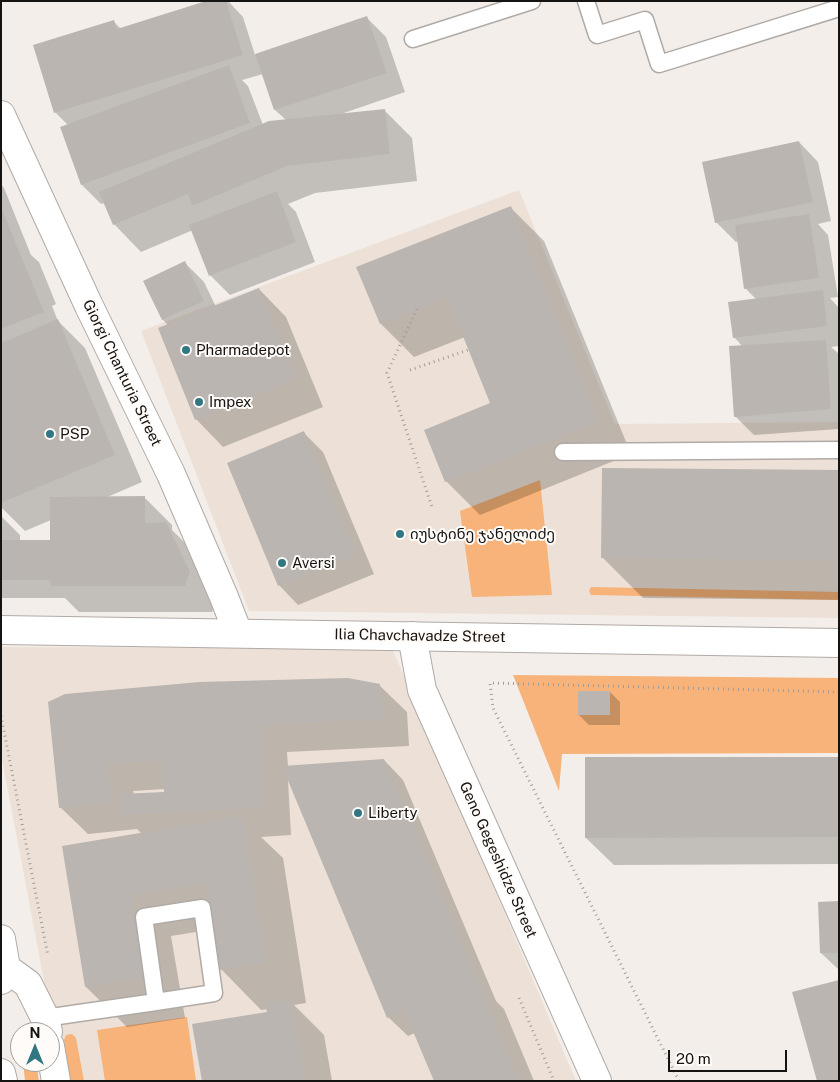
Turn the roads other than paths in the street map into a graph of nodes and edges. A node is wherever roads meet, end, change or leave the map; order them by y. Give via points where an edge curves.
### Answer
1 (532, 1) edge
2 (586, 1) edge
3 (839, 8) edge
4 (413, 39) dead end
5 (1, 115) edge
6 (839, 450) edge
7 (563, 452) dead end
8 (1, 630) edge
9 (238, 633) junction
10 (412, 636) junction
11 (839, 643) edge
12 (1, 939) edge
13 (4, 974) edge
14 (156, 1002) junction
15 (46, 1022) edge
16 (60, 1022) edge
17 (1, 1073) edge
18 (2, 1081) edge
19 (597, 1081) edge

1 - 4 lane
2 - 3 lane via 597,35 645,20 659,64
5 - 9 street, Giorgi Chanturia Street via 171,474
6 - 7 lane
8 - 9 street, Ilia Chavchavadze Street
9 - 10 street, Ilia Chavchavadze Street
10 - 11 street, Ilia Chavchavadze Street
10 - 19 street, Geno Gegeshidze Street via 422,690
12 - 13 street
13 - 15 street via 28,984
14 - 14 lane via 144,917 202,908 214,993
14 - 16 lane
17 - 18 street

